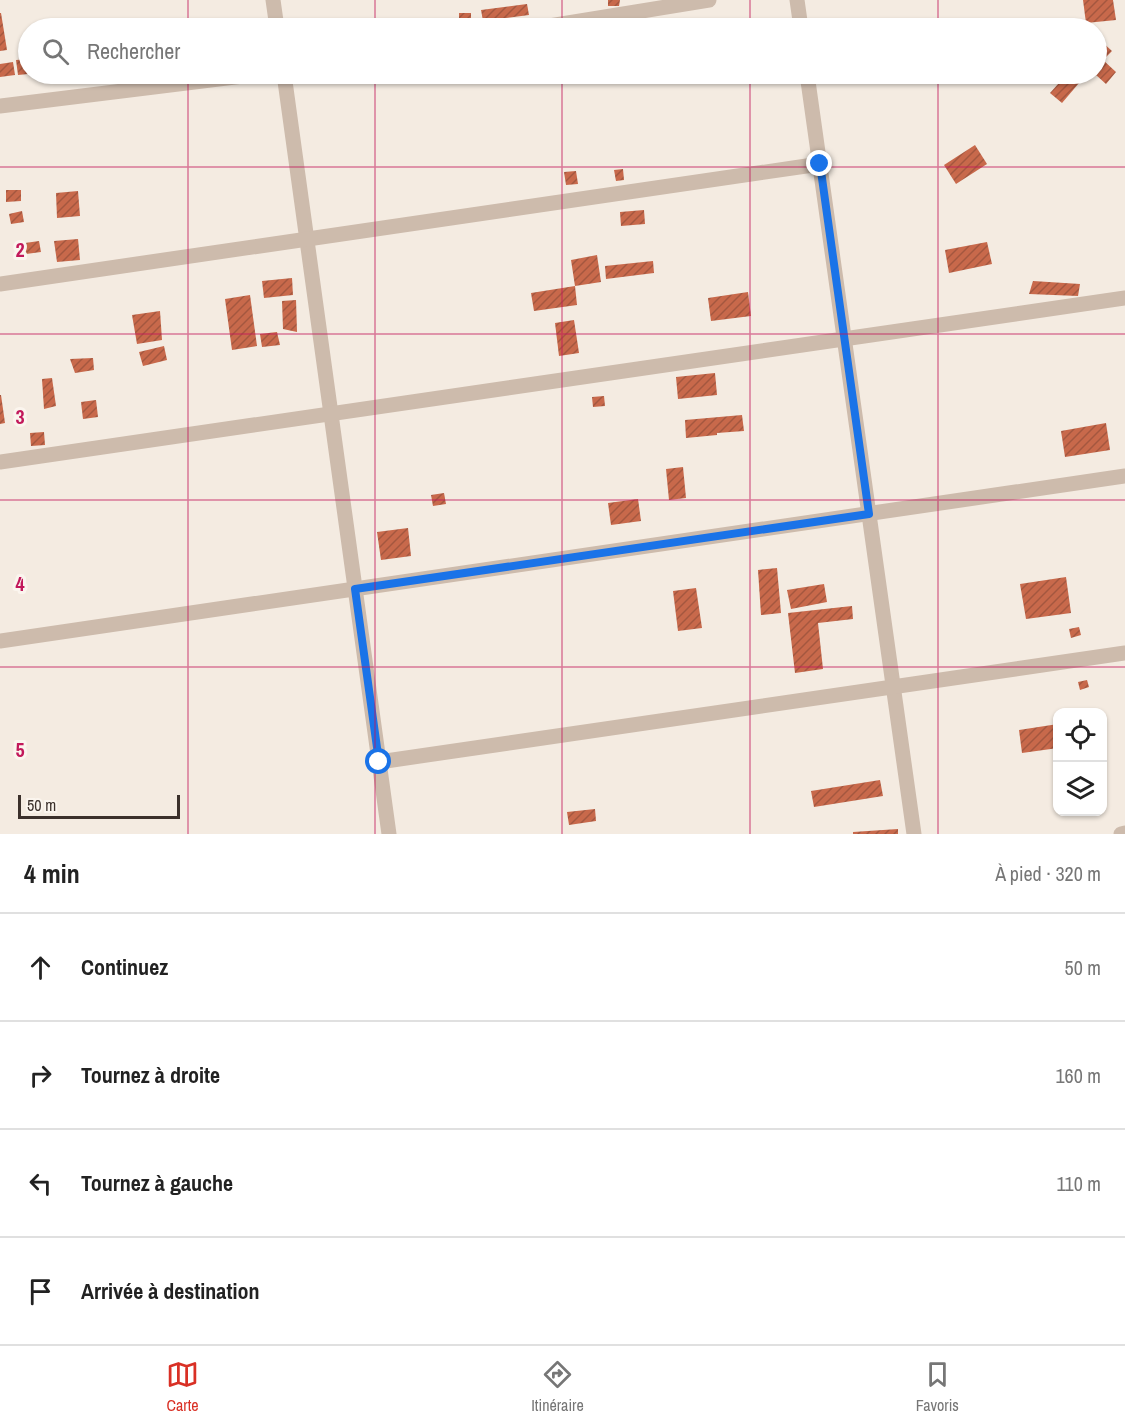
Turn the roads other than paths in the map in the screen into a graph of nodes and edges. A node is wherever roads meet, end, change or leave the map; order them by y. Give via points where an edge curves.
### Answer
1 (273, 0) edge
2 (709, 0) edge
3 (797, 0) edge
4 (276, 18) edge
5 (598, 18) edge
6 (800, 18) edge
7 (179, 84) edge
8 (285, 84) edge
9 (808, 84) edge
10 (0, 106) edge
11 (820, 164) junction
12 (306, 239) junction
13 (0, 284) edge
14 (1125, 298) edge
15 (844, 339) junction
16 (330, 414) junction
17 (0, 462) edge
18 (1125, 476) edge
19 (869, 514) junction
20 (355, 589) junction
21 (0, 641) edge
22 (1125, 653) edge
23 (893, 687) junction
24 (379, 762) junction
25 (389, 834) edge
26 (914, 834) edge

1 - 4 street
2 - 5 street
3 - 6 street
7 - 10 street
8 - 12 street
9 - 11 street
11 - 12 street
11 - 15 street
12 - 13 street
12 - 16 street
14 - 15 street
15 - 16 street
15 - 19 street
16 - 17 street
16 - 20 street
18 - 19 street
19 - 20 street
19 - 23 street
20 - 21 street
20 - 24 street
22 - 23 street
23 - 24 street
23 - 26 street
24 - 25 street

